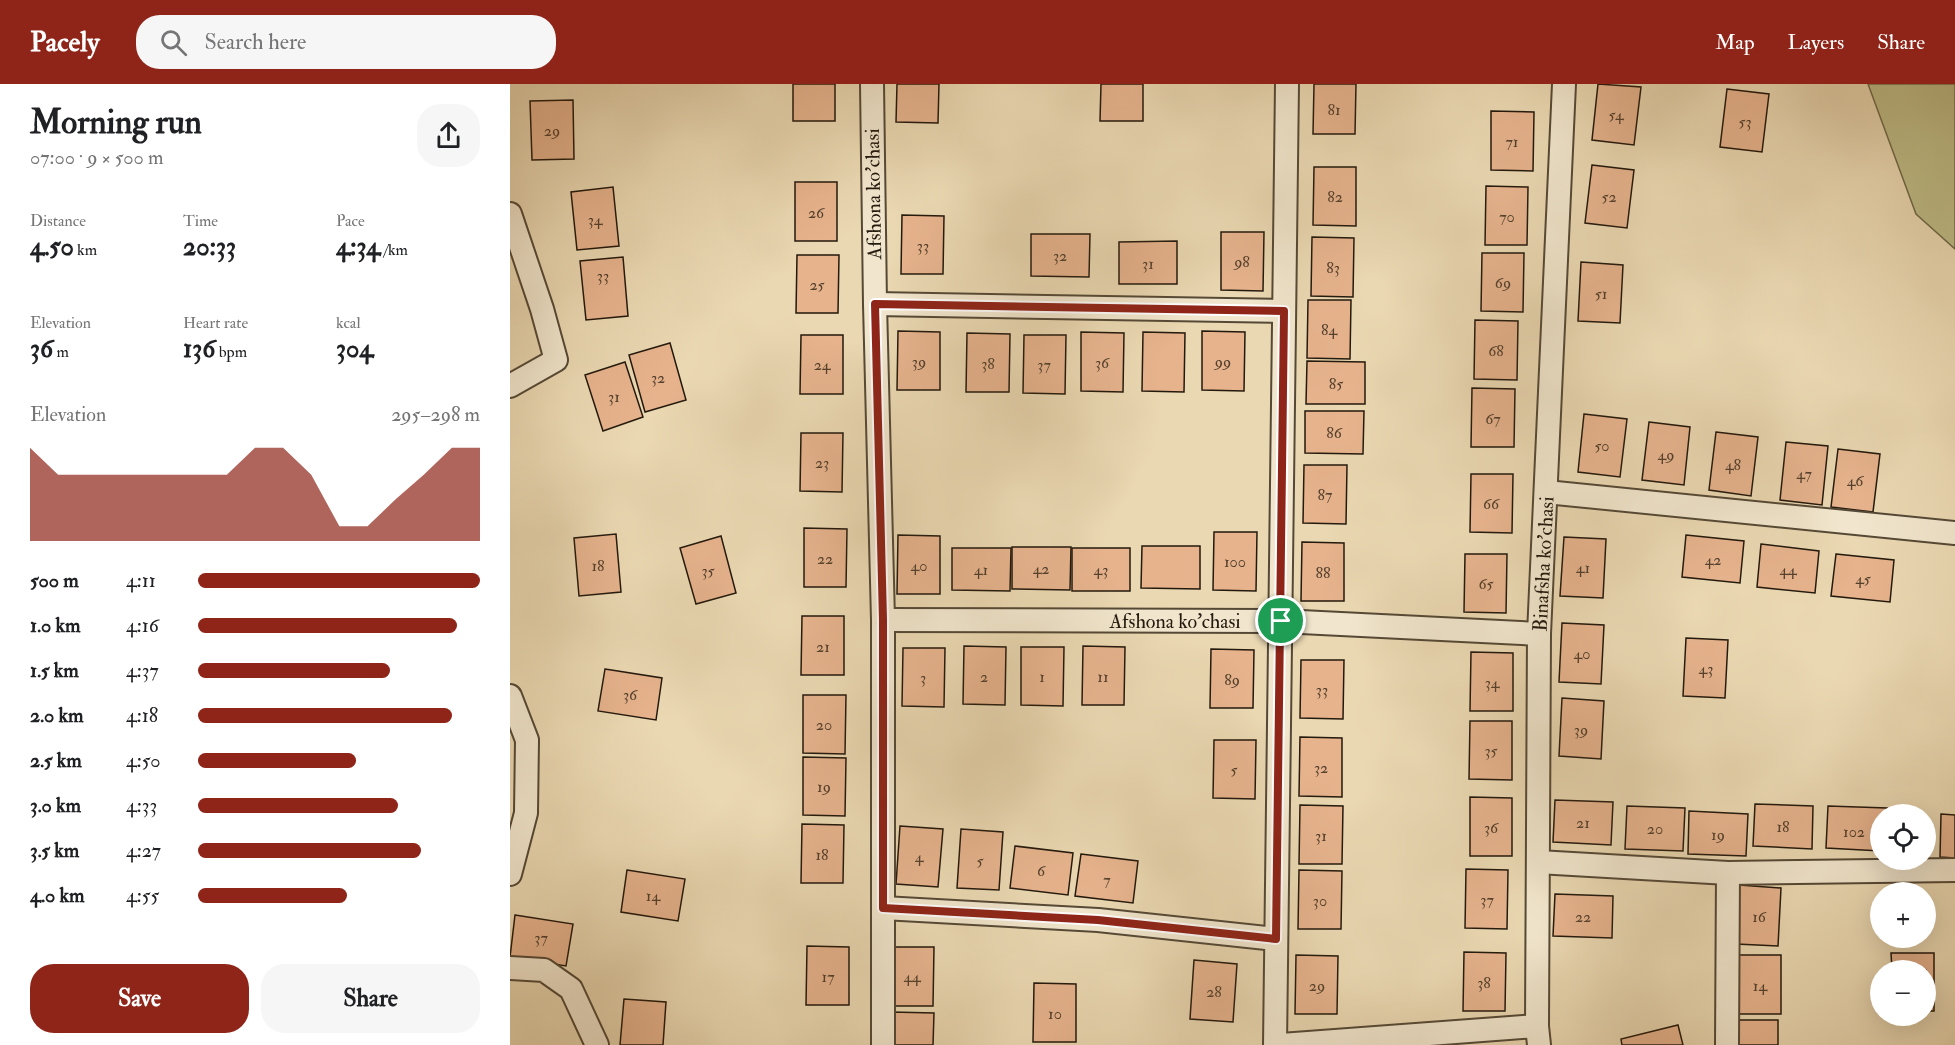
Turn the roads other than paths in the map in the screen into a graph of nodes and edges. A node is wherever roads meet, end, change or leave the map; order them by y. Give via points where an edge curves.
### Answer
1 (872, 84) edge
2 (1287, 84) edge
3 (1564, 84) edge
4 (510, 214) edge
5 (875, 304) junction
6 (1284, 311) junction
7 (510, 386) edge
8 (1546, 492) junction
9 (1955, 533) edge
10 (883, 620) junction
11 (1281, 621) junction
12 (1539, 634) junction
13 (510, 696) edge
14 (1538, 862) junction
15 (1955, 870) edge
16 (1728, 873) junction
17 (510, 874) edge
18 (883, 908) junction
19 (1276, 939) junction
20 (510, 968) edge
21 (1538, 1036) edge
22 (597, 1045) edge
23 (883, 1045) edge
24 (1275, 1045) edge
25 (1281, 1045) edge
26 (1727, 1045) edge

1 - 5 street, Afshona ko'chasi
2 - 6 street
3 - 8 street, Binafsha ko'chasi
4 - 7 street via 556,360
5 - 6 street
5 - 10 street, Afshona ko'chasi
6 - 11 street
8 - 9 street
8 - 12 street, Binafsha ko'chasi
10 - 11 street, Afshona ko'chasi
10 - 18 street, Afshona ko'chasi
11 - 12 street, Afshona ko'chasi
11 - 19 street
12 - 14 street, Binafsha ko'chasi
13 - 17 street via 527,740 526,813
14 - 16 street
14 - 21 street, Binafsha ko'chasi
15 - 16 street
16 - 26 street
18 - 19 street via 1098,920
18 - 23 street, Afshona ko'chasi
19 - 24 street
20 - 22 street via 544,970 570,989
21 - 25 street

